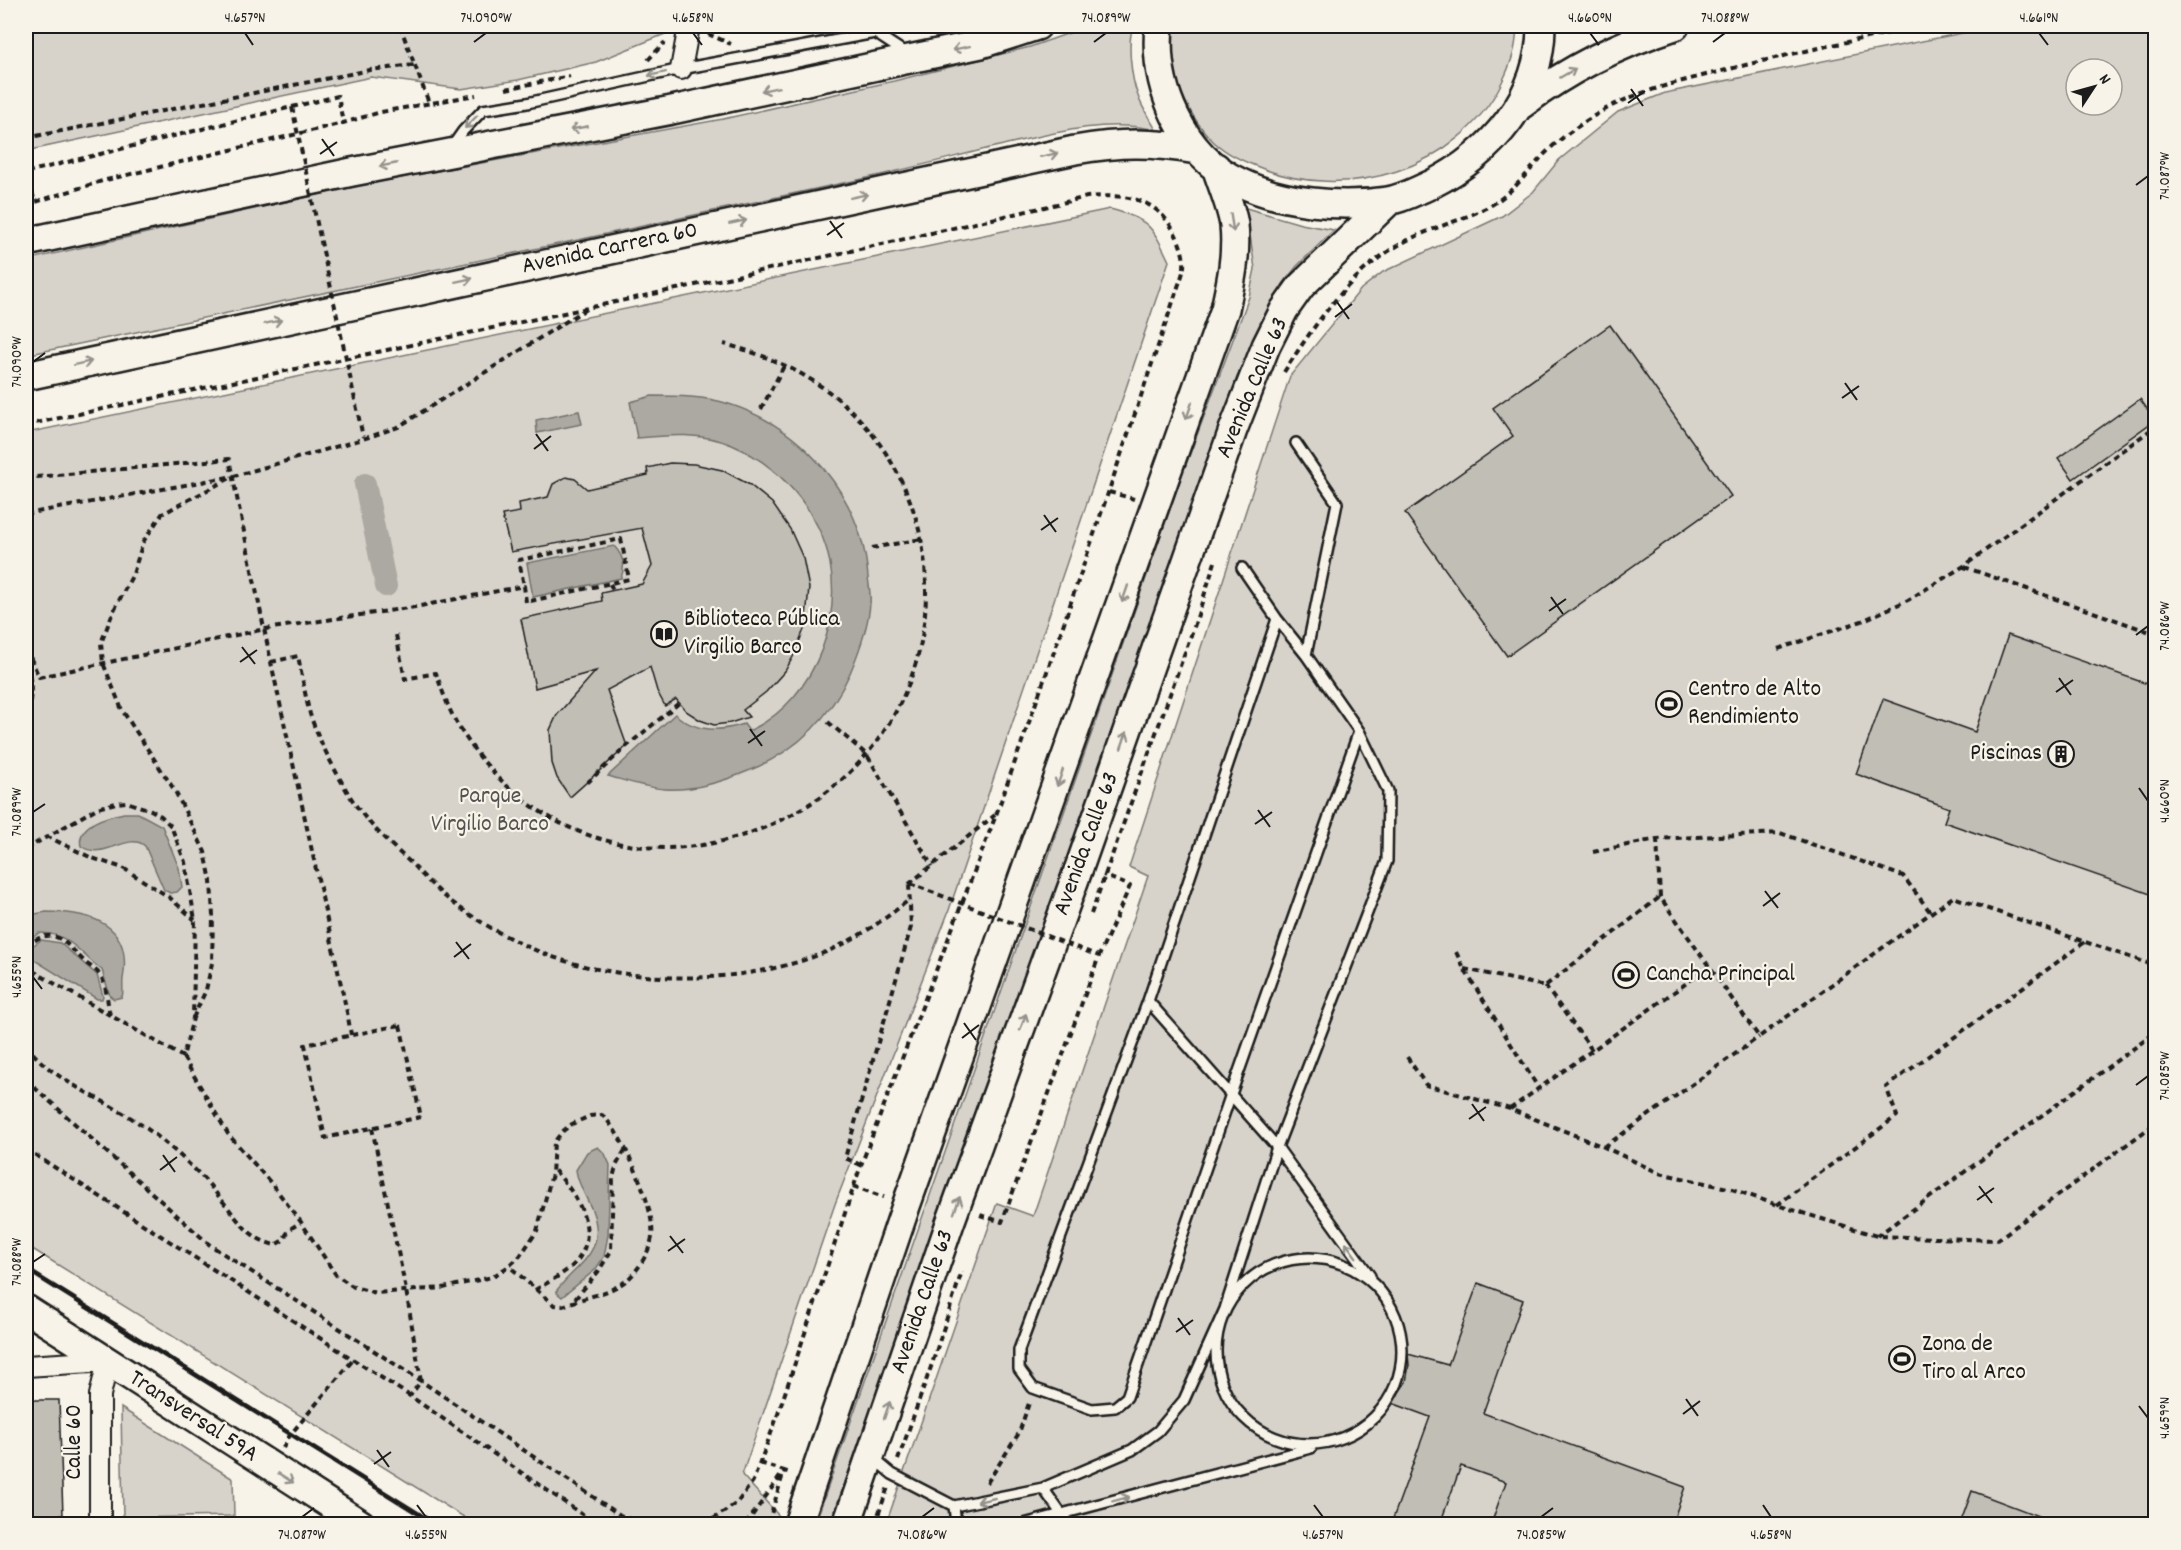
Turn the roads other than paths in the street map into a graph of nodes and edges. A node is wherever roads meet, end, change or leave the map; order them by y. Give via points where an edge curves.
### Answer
1 (1037, 26) edge
2 (1159, 26) edge
3 (1541, 26) edge
4 (1675, 26) edge
5 (688, 31) edge
6 (914, 58) junction
7 (681, 69) junction
8 (1520, 106) junction
9 (447, 153) junction
10 (1206, 158) junction
11 (1389, 201) junction
12 (26, 243) edge
13 (26, 375) edge
14 (1296, 443) dead end
15 (1242, 568) dead end
16 (1277, 619) junction
17 (1306, 655) junction
18 (1359, 731) junction
19 (1148, 1001) junction
20 (1231, 1094) junction
21 (1277, 1147) junction
22 (1386, 1297) junction
23 (26, 1309) edge
24 (1225, 1309) junction
25 (108, 1361) junction
26 (26, 1366) edge
27 (1333, 1442) junction
28 (871, 1456) junction
29 (1043, 1488) junction
30 (954, 1506) junction
31 (1062, 1515) junction
32 (100, 1524) edge
33 (361, 1524) edge
34 (798, 1524) edge
35 (847, 1524) edge
36 (956, 1524) edge
37 (1024, 1524) edge
38 (1072, 1524) edge

1 -> 6 main road via 981,44
2 - 10 main road via 1161,78 1171,108
3 - 8 main road via 1538,63
8 -> 4 main road via 1581,64
5 - 7 street
6 - 7 lane via 875,33
6 -> 9 main road
7 -> 9 lane via 483,110
8 - 11 main road via 1507,126 1466,163 1409,195
9 -> 12 main road
10 - 11 main road via 1238,182 1268,193 1338,203
13 -> 10 main road, Avenida Carrera 60 via 1075,150 1108,144 1160,144
10 -> 34 main road, Avenida Calle 63 via 1234,224 1231,284 1225,309 906,1206
28 -> 11 main road, Avenida Calle 63 via 950,1223 1266,346 1300,286
14 - 17 lane via 1337,503
15 - 16 lane
16 - 17 lane
16 - 19 lane
17 - 18 lane
18 - 20 lane
18 - 21 lane via 1388,790 1387,861
19 - 20 lane
19 - 20 lane via 1019,1350 1019,1369 1034,1388 1092,1409 1115,1407 1127,1397
20 - 21 lane
22 -> 21 lane
21 - 24 lane
22 - 24 lane via 1363,1274 1334,1260 1302,1257 1270,1265 1244,1283
22 - 27 lane via 1399,1324 1403,1354 1398,1384 1383,1410 1361,1430
23 - 25 main road, Transversal 59A
24 - 27 lane via 1216,1338 1217,1369 1228,1398 1248,1422 1273,1438 1303,1445
24 - 29 lane via 1184,1400 1158,1431 1132,1450
25 - 26 street
25 - 32 street, Calle 60 via 100,1395
25 -> 33 main road, Transversal 59A
31 -> 27 lane
28 - 30 lane via 892,1474
28 - 35 main road, Avenida Calle 63
29 -> 30 lane
29 - 31 lane
30 - 36 lane
31 - 37 lane
31 - 38 lane

